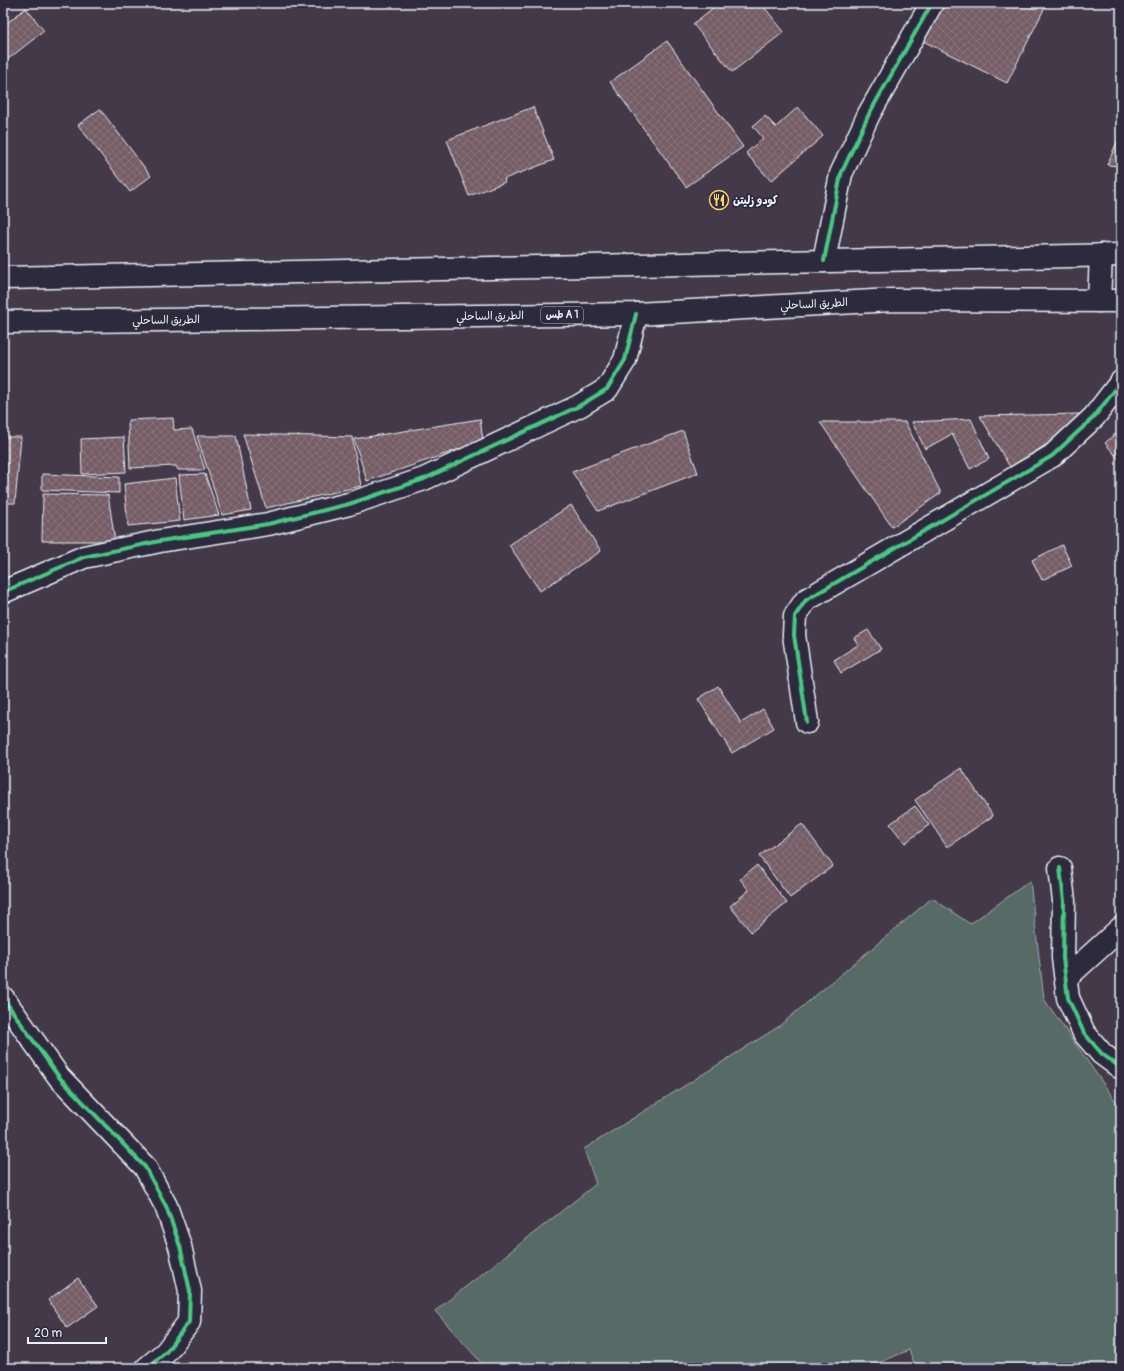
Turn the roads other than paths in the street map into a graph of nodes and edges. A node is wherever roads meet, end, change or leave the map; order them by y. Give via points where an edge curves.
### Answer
1 (932, 3) edge
2 (1111, 255) edge
3 (824, 261) junction
4 (3, 278) edge
5 (1099, 301) junction
6 (1121, 301) edge
7 (636, 314) junction
8 (3, 322) edge
9 (1121, 382) edge
10 (3, 592) edge
11 (807, 722) dead end
12 (1060, 868) dead end
13 (1121, 928) edge
14 (1066, 978) junction
15 (3, 998) edge
16 (1121, 1068) edge
17 (146, 1368) edge

1 - 3 main road via 869,114 841,174
2 - 3 main road
2 - 5 main road
3 - 4 main road
5 - 6 main road, الطريق الساحلي / طس A 1
5 - 7 main road, الطريق الساحلي / طس A 1 via 892,300
7 - 8 main road, الطريق الساحلي / طس A 1
7 - 10 main road via 625,360 607,389 579,406 424,479 349,504 268,524 160,541 84,557
9 - 11 main road via 1094,417 1052,456 806,600 795,616 794,635
12 - 14 main road via 1064,901 1063,958
13 - 14 main road
14 - 16 main road via 1068,998 1084,1033 1102,1054
15 - 17 main road via 58,1077 145,1167 166,1206 180,1246 190,1291 189,1322 166,1352

